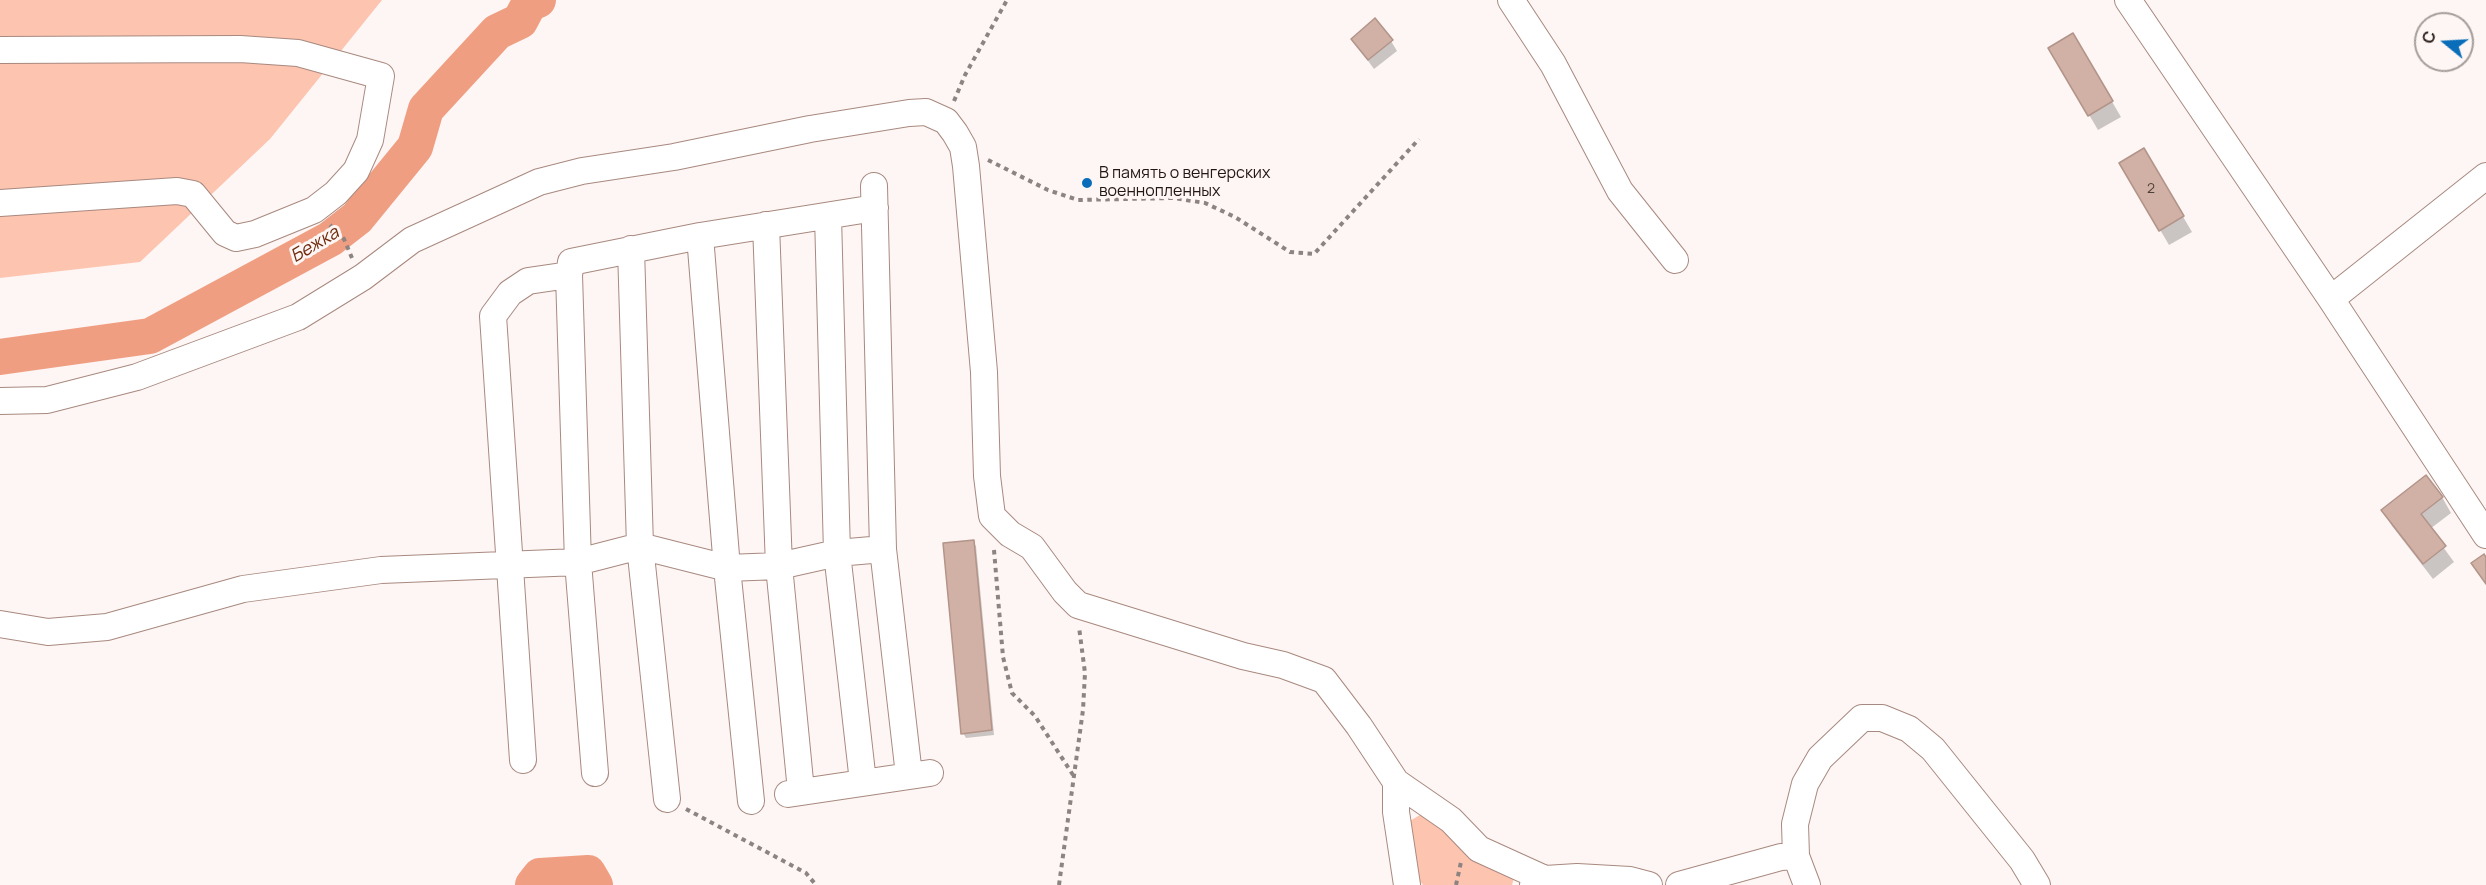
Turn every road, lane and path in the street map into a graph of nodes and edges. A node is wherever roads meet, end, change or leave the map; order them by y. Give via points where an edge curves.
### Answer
1 (1006, 0) edge
2 (1511, 0) edge
3 (2128, 0) edge
4 (0, 50) edge
5 (946, 121) junction
6 (1419, 140) dead end
7 (963, 147) junction
8 (2486, 176) edge
9 (0, 203) edge
10 (828, 216) junction
11 (766, 225) junction
12 (333, 228) dead end
13 (700, 236) junction
14 (344, 238) dead end
15 (631, 249) junction
16 (1676, 260) dead end
17 (568, 274) junction
18 (2331, 299) junction
19 (0, 401) edge
20 (992, 516) junction
21 (2486, 535) edge
22 (640, 546) junction
23 (883, 549) junction
24 (837, 553) junction
25 (578, 562) junction
26 (510, 566) junction
27 (779, 566) junction
28 (727, 567) junction
29 (1078, 605) junction
30 (0, 624) edge
31 (523, 760) dead end
32 (595, 773) dead end
33 (1073, 775) junction
34 (863, 782) junction
35 (1396, 782) junction
36 (667, 799) joint
37 (751, 801) dead end
38 (1796, 856) junction
39 (1539, 882) edge
40 (816, 885) edge
41 (1059, 885) edge
42 (1407, 885) edge
43 (1649, 885) edge
44 (1679, 885) edge
45 (1807, 885) edge
46 (2037, 885) edge

1 - 5 path via 965,75
2 - 16 street via 1553,64 1620,191
3 - 18 street
4 - 9 street via 298,53 381,76 370,140 356,171 314,210 255,234 236,238 225,233 193,194 177,190
5 - 7 street
5 - 19 street via 926,112 909,113 539,182 412,240 363,277 298,317 137,377 47,400
6 - 7 path via 1314,254 1290,252 1205,203 1174,198 1078,200 1048,190
7 - 20 street via 984,372
8 - 18 street
10 - 11 street
10 - 23 street via 874,197
10 - 24 street
11 - 13 street
11 - 27 street
12 - 14 path
13 - 15 street
13 - 28 street
15 - 17 street via 571,261
15 - 22 street
17 - 25 street
17 - 26 street via 528,281 510,293 493,316
18 - 21 street
20 - 29 street via 1010,534 1032,547
20 - 33 path via 1006,674 1012,693 1035,716
22 - 25 street
22 - 28 street
22 - 36 street
23 - 24 street
23 - 34 street via 920,774
24 - 27 street
24 - 34 street
25 - 26 street
25 - 32 street
26 - 30 street via 381,570 243,589 107,627 48,632
26 - 31 street
27 - 28 street
27 - 34 street via 794,792
28 - 37 street
29 - 33 path via 1085,673
29 - 35 street via 1324,680
33 - 41 path
35 - 39 street via 1451,820 1479,849
35 - 42 street via 1396,813
36 - 40 path via 806,873
38 - 44 street
38 - 45 street
38 - 46 street via 1795,824 1805,784 1820,758 1862,718 1882,718 1909,729 1933,749 2022,860
39 - 43 street via 1577,877

